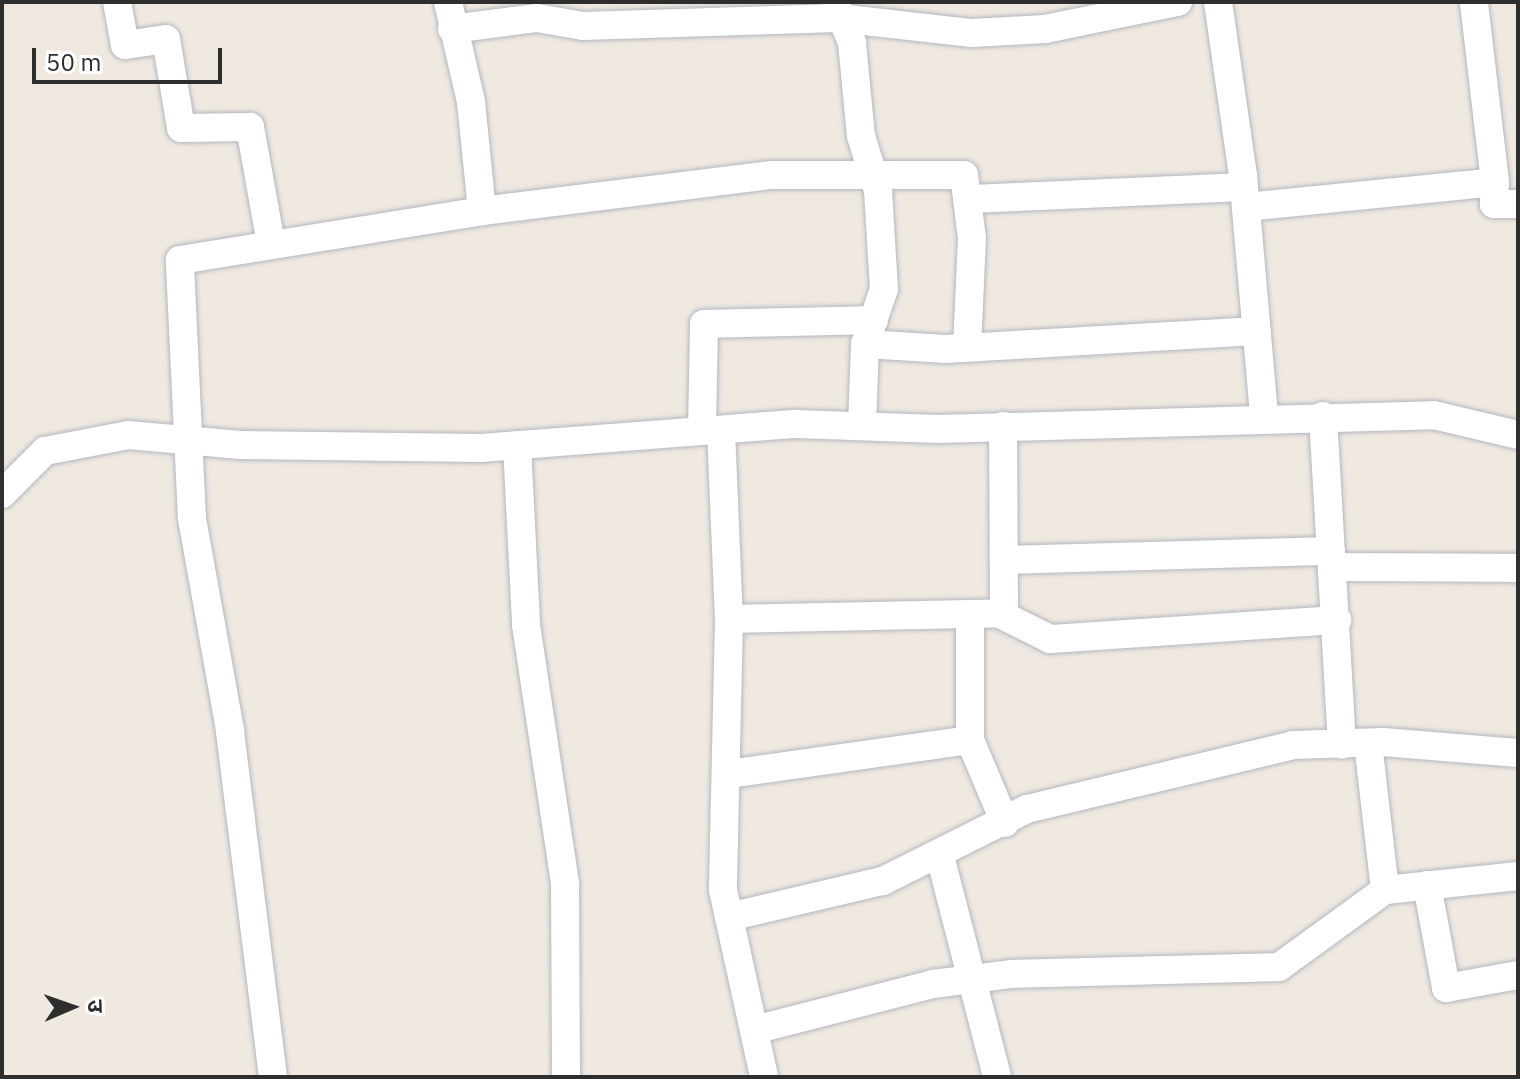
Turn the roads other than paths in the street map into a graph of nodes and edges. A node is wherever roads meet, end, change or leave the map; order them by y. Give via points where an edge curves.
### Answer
1 (117, 2) edge
2 (1178, 2) edge
3 (1218, 2) edge
4 (1474, 2) edge
5 (837, 10) edge
6 (450, 16) edge
7 (1043, 16) edge
8 (873, 174) junction
9 (1495, 182) junction
10 (1245, 197) junction
11 (971, 199) junction
12 (1518, 204) edge
13 (482, 211) junction
14 (271, 244) junction
15 (1256, 331) junction
16 (869, 332) junction
17 (967, 348) junction
18 (1323, 416) junction
19 (1264, 417) junction
20 (862, 426) junction
21 (1003, 426) junction
22 (712, 431) junction
23 (1518, 435) edge
24 (192, 441) junction
25 (517, 445) junction
26 (2, 494) edge
27 (1332, 559) junction
28 (1004, 560) junction
29 (1518, 568) edge
30 (970, 614) junction
31 (1000, 614) junction
32 (729, 619) junction
33 (1337, 620) junction
34 (970, 740) junction
35 (1355, 743) junction
36 (1518, 753) edge
37 (729, 774) junction
38 (1005, 823) junction
39 (940, 856) junction
40 (1518, 876) edge
41 (1427, 885) junction
42 (1385, 890) junction
43 (729, 917) junction
44 (1518, 975) edge
45 (973, 979) junction
46 (754, 1030) junction
47 (273, 1077) edge
48 (566, 1077) edge
49 (764, 1077) edge
50 (997, 1077) edge

1 - 14 street via 125,45 166,39 181,128 250,127
2 - 7 street
3 - 10 street
4 - 9 street
5 - 6 street via 583,26 537,18
5 - 7 street via 972,33
5 - 8 street via 852,43
6 - 13 street via 471,102
8 - 11 street via 964,175
8 - 13 street via 772,175
8 - 16 street via 884,289
9 - 10 street
9 - 12 street via 1494,204
10 - 11 street
10 - 15 street
11 - 17 street
13 - 14 street
14 - 24 street via 180,260
15 - 17 street
15 - 19 street
16 - 17 street
16 - 20 street
16 - 22 street via 704,324
18 - 19 street
18 - 23 street via 1434,415
18 - 27 street
19 - 21 street
20 - 21 street
20 - 22 street
21 - 28 street
22 - 25 street
22 - 32 street
24 - 25 street
24 - 26 street via 128,435 45,451
24 - 47 street via 192,519 230,730
25 - 48 street via 526,625 565,884
27 - 28 street
27 - 29 street
27 - 33 street
28 - 31 street
30 - 31 street
30 - 32 street
30 - 34 street
31 - 33 street via 1050,639
32 - 37 street
33 - 35 street
34 - 37 street
34 - 38 street
35 - 36 street
35 - 38 street via 1293,745 1027,809
35 - 42 street
37 - 43 street
38 - 39 street
39 - 43 street via 843,893
39 - 45 street
40 - 41 street
41 - 42 street
41 - 44 street via 1446,988
42 - 45 street via 1279,967
43 - 46 street
45 - 46 street
45 - 50 street
46 - 49 street

